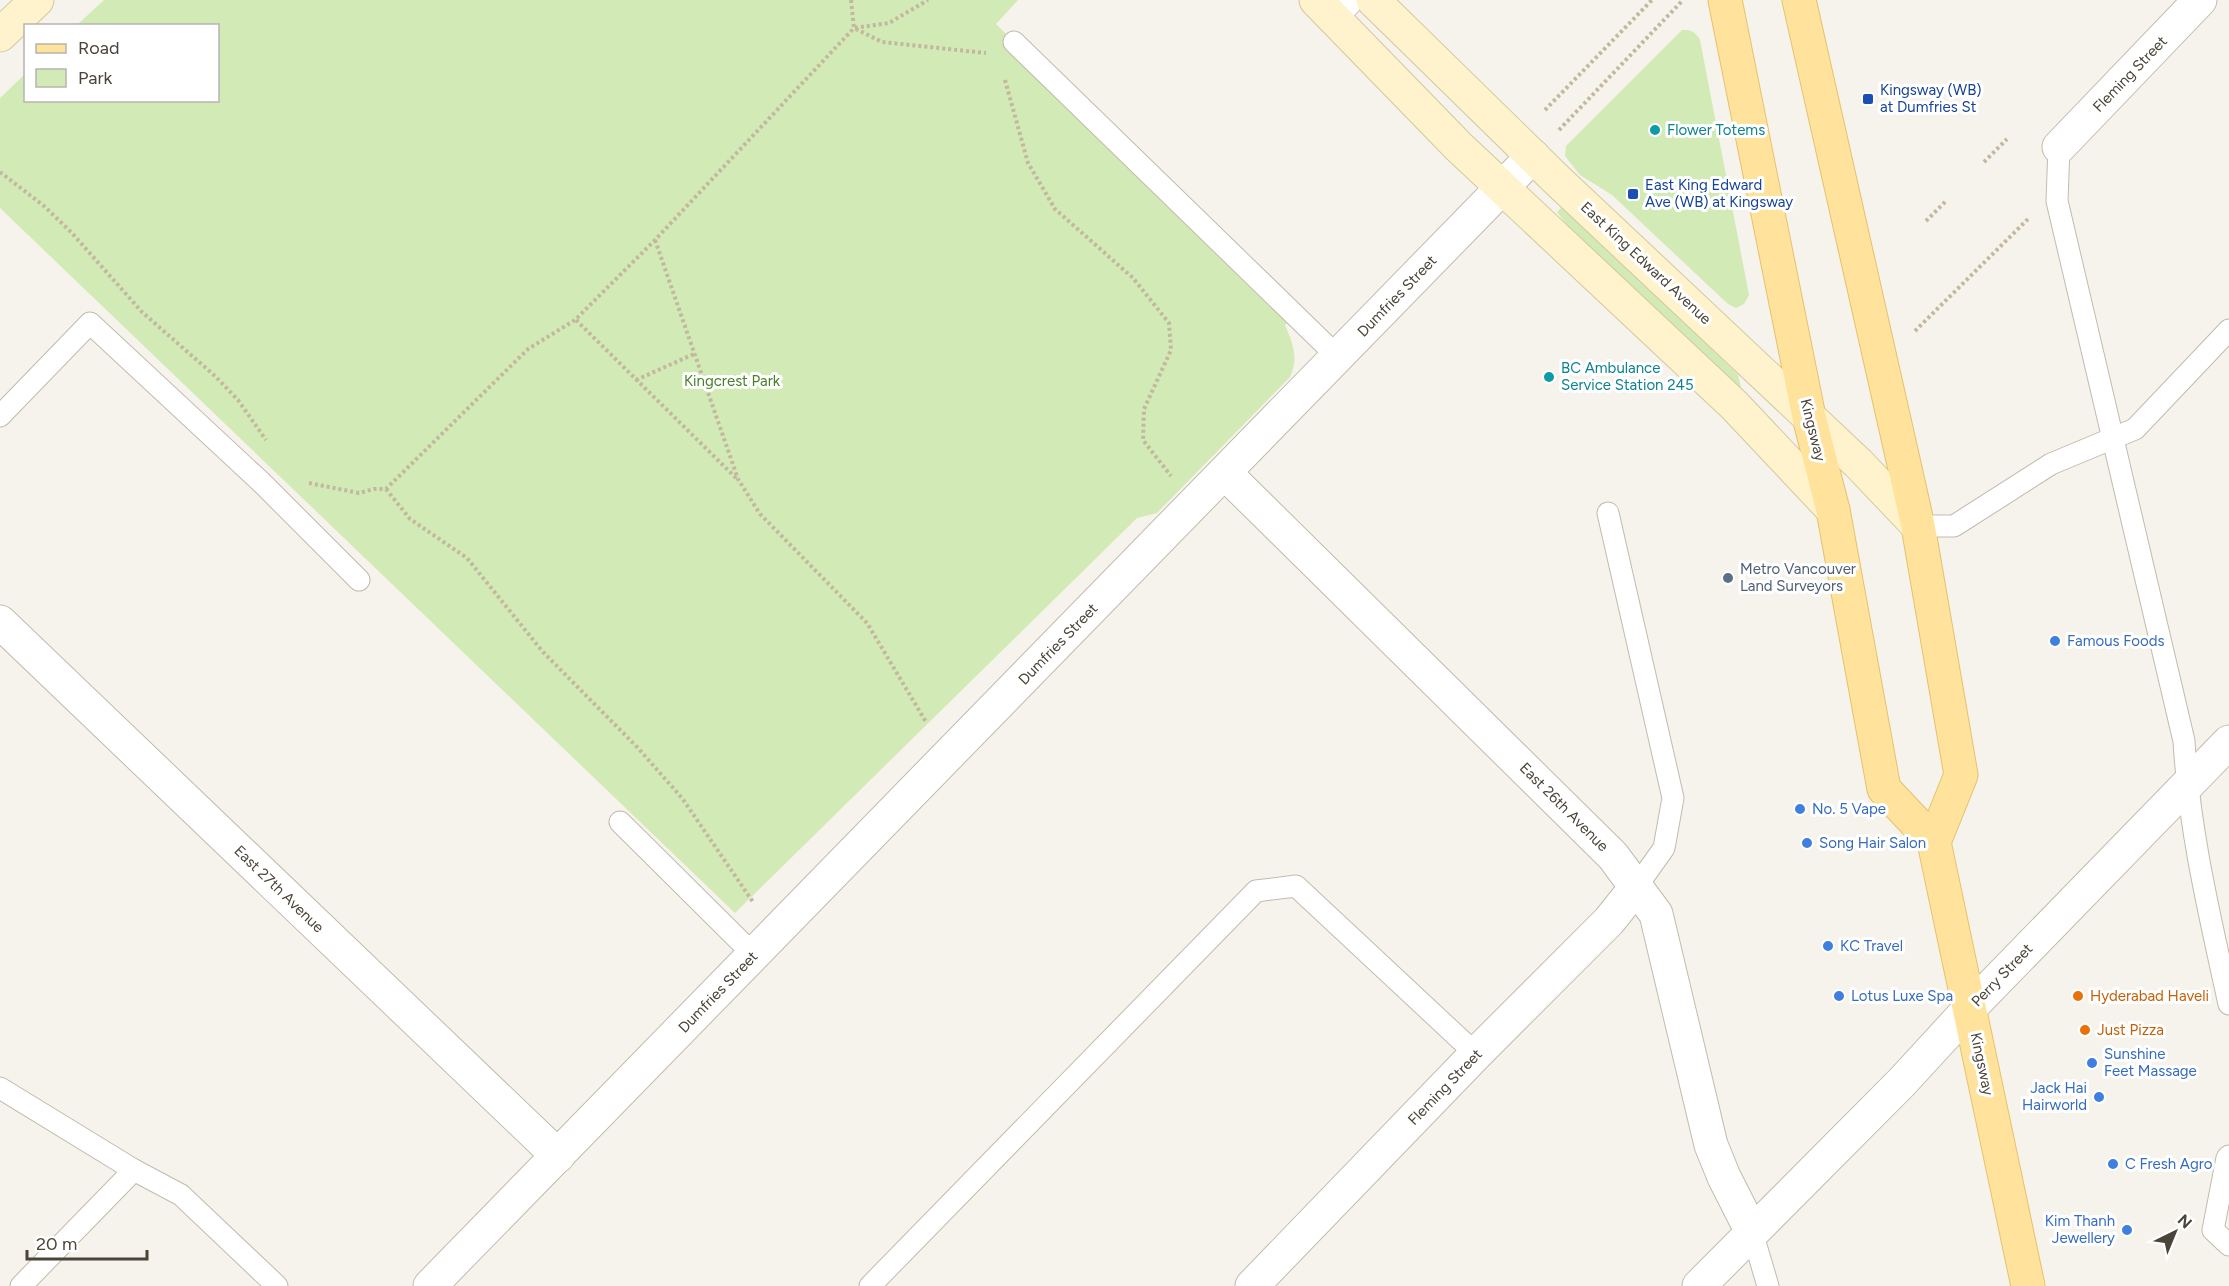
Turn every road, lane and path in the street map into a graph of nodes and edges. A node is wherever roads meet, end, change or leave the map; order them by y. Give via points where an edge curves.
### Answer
1 (37, 0) edge
2 (851, 0) edge
3 (928, 0) edge
4 (1373, 0) edge
5 (1652, 0) edge
6 (1683, 0) edge
7 (1725, 0) edge
8 (1799, 0) edge
9 (2200, 0) edge
10 (1331, 5) edge
11 (854, 28) junction
12 (0, 35) edge
13 (1014, 42) dead end
14 (989, 54) dead end
15 (1005, 78) dead end
16 (1545, 110) dead end
17 (2007, 139) dead end
18 (2059, 147) joint
19 (1533, 156) junction
20 (1984, 162) dead end
21 (0, 172) edge
22 (1502, 187) junction
23 (1947, 200) dead end
24 (2057, 201) junction
25 (1926, 221) dead end
26 (655, 240) junction
27 (575, 320) junction
28 (2229, 330) edge
29 (1915, 331) dead end
30 (694, 354) junction
31 (1338, 357) junction
32 (636, 380) junction
33 (0, 416) edge
34 (1809, 417) junction
35 (2112, 439) junction
36 (271, 446) dead end
37 (1225, 473) junction
38 (738, 479) junction
39 (304, 481) dead end
40 (1175, 481) dead end
41 (387, 489) junction
42 (1833, 510) junction
43 (1608, 513) dead end
44 (1918, 526) junction
45 (359, 580) dead end
46 (0, 622) edge
47 (926, 722) dead end
48 (2229, 742) edge
49 (2186, 786) junction
50 (620, 822) dead end
51 (1934, 842) junction
52 (1637, 886) junction
53 (753, 902) dead end
54 (754, 955) junction
55 (2229, 1004) edge
56 (1970, 1008) junction
57 (1476, 1054) junction
58 (0, 1088) edge
59 (558, 1156) junction
60 (2229, 1156) edge
61 (134, 1170) junction
62 (1752, 1232) junction
63 (2229, 1245) edge
64 (21, 1286) edge
65 (277, 1286) edge
66 (430, 1286) edge
67 (870, 1286) edge
68 (1252, 1286) edge
69 (1700, 1286) edge
70 (1768, 1286) edge
71 (2028, 1286) edge

1 - 12 main road
2 - 11 path
3 - 11 path via 889,23
4 - 19 main road, East King Edward Avenue
5 - 16 path
6 - 19 path
7 - 34 main road, Kingsway
8 - 44 main road
9 - 18 street, Fleming Street
10 - 22 main road via 1459,147
11 - 14 path via 882,42
11 - 26 path
13 - 31 lane
15 - 40 path via 1028,163 1055,209 1132,278 1169,323 1171,350 1144,409 1143,440
17 - 20 path
18 - 24 lane
19 - 22 street, Dumfries Street
19 - 34 main road, East King Edward Avenue
21 - 36 path via 44,206 142,312 216,376
22 - 31 street, Dumfries Street
22 - 42 main road via 1734,405
23 - 25 path
24 - 29 path via 2039,209
24 - 35 lane
26 - 27 path
26 - 30 path
27 - 32 path
27 - 41 path via 528,349
28 - 35 lane via 2135,429
30 - 32 path
30 - 38 path
31 - 37 street, Dumfries Street
32 - 38 path
33 - 45 lane via 90,323 261,482
34 - 42 main road, Kingsway
34 - 44 main road, East King Edward Avenue
35 - 44 lane via 2051,464 1954,526
35 - 49 lane via 2184,741
37 - 52 street, East 26th Avenue via 1614,856
37 - 54 street, Dumfries Street
38 - 47 path via 760,514 867,623
39 - 41 path via 360,493
41 - 53 path via 410,519 467,558 543,652 645,755 682,798
42 - 51 main road, Kingsway via 1884,789
43 - 52 lane via 1673,798 1664,848
44 - 51 main road via 1961,775
46 - 59 street, East 27th Avenue
48 - 49 street, Perry Street
49 - 55 lane
49 - 56 street, Perry Street
50 - 54 lane
51 - 56 main road, Kingsway
52 - 57 street, Fleming Street via 1609,921
52 - 62 street, East 26th Avenue via 1656,914 1711,1144
54 - 59 street, Dumfries Street
56 - 62 street, Perry Street
56 - 71 main road, Kingsway
57 - 67 lane via 1296,886 1256,891
57 - 68 street, Fleming Street
58 - 61 lane
59 - 66 street, Dumfries Street
60 - 63 lane via 2213,1230
61 - 64 lane
61 - 65 lane via 181,1196
62 - 69 street, Perry Street
62 - 70 lane

